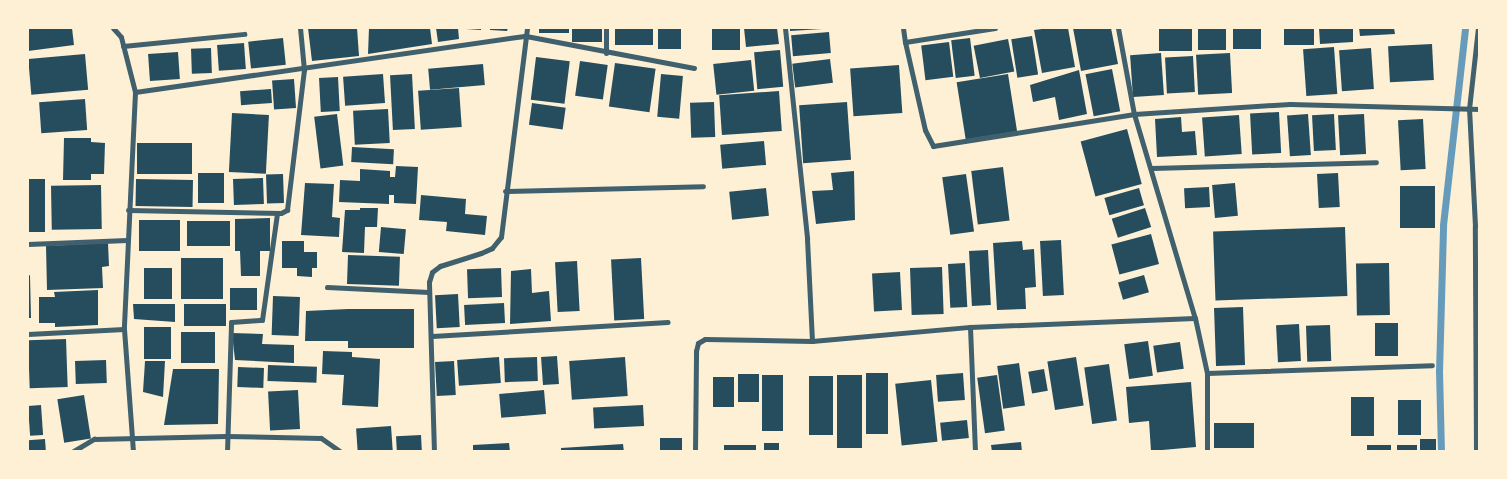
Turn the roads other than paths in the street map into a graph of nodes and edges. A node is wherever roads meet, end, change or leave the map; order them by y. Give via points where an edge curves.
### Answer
1 (113, 28) edge
2 (300, 28) edge
3 (527, 28) edge
4 (606, 28) edge
5 (785, 28) edge
6 (903, 28) edge
7 (995, 28) edge
8 (1118, 28) edge
9 (1478, 28) edge
10 (244, 34) dead end
11 (526, 36) junction
12 (905, 42) junction
13 (123, 46) junction
14 (606, 53) junction
15 (694, 68) dead end
16 (304, 70) junction
17 (135, 92) junction
18 (1469, 109) junction
19 (1480, 109) edge
20 (1134, 114) junction
21 (1376, 162) dead end
22 (1152, 168) junction
23 (703, 186) dead end
24 (505, 191) junction
25 (128, 210) junction
26 (276, 213) junction
27 (1477, 226) edge
28 (127, 240) junction
29 (28, 244) edge
30 (327, 288) dead end
31 (429, 292) junction
32 (1195, 318) junction
33 (668, 322) dead end
34 (970, 327) junction
35 (124, 329) junction
36 (28, 334) edge
37 (432, 336) junction
38 (812, 341) junction
39 (1432, 365) dead end
40 (1207, 373) junction
41 (1478, 382) edge
42 (226, 436) junction
43 (132, 437) junction
44 (72, 452) edge
45 (133, 452) edge
46 (227, 452) edge
47 (341, 452) edge
48 (434, 452) edge
49 (695, 452) edge
50 (975, 452) edge
51 (1207, 452) edge
52 (1476, 452) edge

1 - 13 street
2 - 16 street
3 - 11 street
4 - 14 street
5 - 38 street via 807,239
6 - 12 street
7 - 12 street
8 - 20 street
9 - 18 street
10 - 13 street
11 - 14 street
11 - 16 street
11 - 24 street
12 - 20 street via 925,130 933,146
13 - 17 street
14 - 15 street
16 - 17 street
16 - 26 street via 287,210
17 - 25 street
18 - 19 street
18 - 20 street via 1290,104
18 - 27 street
20 - 22 street
21 - 22 street
22 - 32 street
23 - 24 street
24 - 31 street via 501,237 492,248 440,266 432,272
25 - 26 street
25 - 28 street
26 - 42 street via 262,320 231,322
27 - 41 street
28 - 29 street
28 - 35 street
30 - 31 street
31 - 37 street
32 - 34 street
32 - 40 street
33 - 37 street
34 - 38 street
34 - 50 street
35 - 36 street
35 - 43 street
37 - 48 street
38 - 49 street via 705,339 698,343
39 - 40 street
40 - 51 street
41 - 52 street
42 - 43 street
42 - 46 street
42 - 47 street via 321,438
43 - 44 street via 94,440
43 - 45 street

